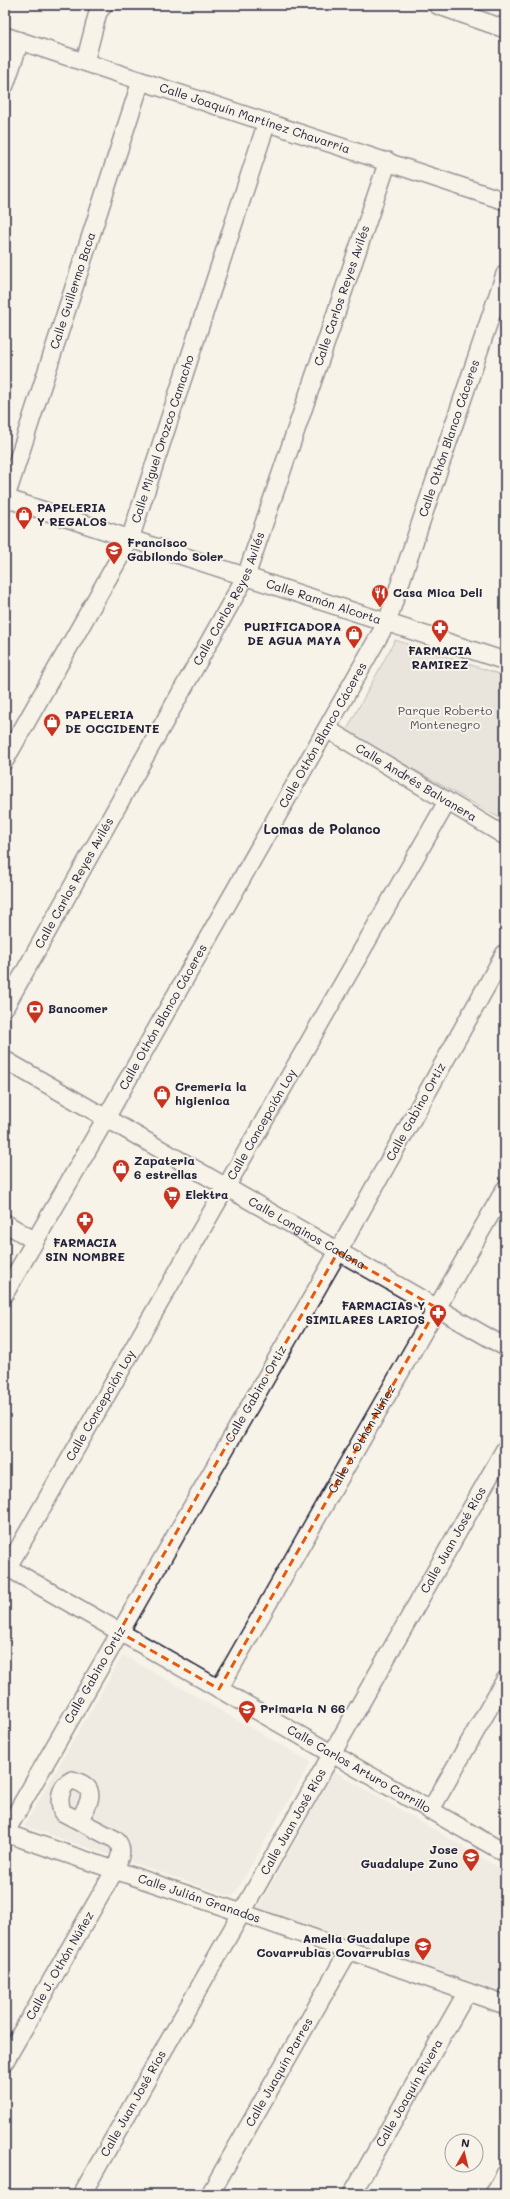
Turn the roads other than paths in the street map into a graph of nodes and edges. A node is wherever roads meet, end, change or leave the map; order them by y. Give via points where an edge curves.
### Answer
1 (104, 5) edge
2 (437, 5) edge
3 (505, 29) edge
4 (12, 39) edge
5 (85, 62) junction
6 (141, 81) junction
7 (5, 85) edge
8 (267, 122) junction
9 (388, 161) junction
10 (505, 201) edge
11 (505, 274) edge
12 (5, 499) edge
13 (130, 539) junction
14 (246, 576) junction
15 (386, 622) junction
16 (505, 661) edge
17 (327, 729) junction
18 (5, 760) edge
19 (447, 802) junction
20 (505, 836) edge
21 (505, 953) edge
22 (5, 1007) edge
23 (5, 1060) edge
24 (106, 1118) junction
25 (226, 1188) junction
26 (505, 1189) edge
27 (5, 1223) edge
28 (35, 1241) junction
29 (338, 1252) junction
30 (5, 1293) edge
31 (437, 1308) junction
32 (505, 1347) edge
33 (505, 1449) edge
34 (6, 1569) edge
35 (119, 1632) junction
36 (505, 1680) edge
37 (219, 1689) junction
38 (332, 1754) junction
39 (430, 1810) junction
40 (79, 1820) dead end
41 (5, 1833) edge
42 (505, 1853) edge
43 (114, 1870) junction
44 (242, 1913) junction
45 (349, 1950) junction
46 (467, 1992) junction
47 (505, 2005) edge
48 (5, 2061) edge
49 (505, 2174) edge
50 (82, 2194) edge
51 (210, 2194) edge
52 (352, 2194) edge
53 (494, 2194) edge

1 - 5 street via 98,12
2 - 3 street
4 - 5 street, Calle Joaquín Martínez Chavarría
4 - 7 street
5 - 6 street, Calle Joaquín Martínez Chavarría
6 - 8 street, Calle Joaquín Martínez Chavarría
6 - 12 street, Calle Guillermo Baca
8 - 9 street, Calle Joaquín Martínez Chavarría
8 - 13 street, Calle Miguel Orozco Camacho
9 - 10 street, Calle Joaquín Martínez Chavarría
9 - 14 street, Calle Carlos Reyes Avilés
11 - 15 street, Calle Othón Blanco Cáceres
12 - 13 street, Calle Ramón Alcorta
13 - 14 street, Calle Ramón Alcorta
13 - 18 street, Calle Miguel Orozco Camacho
14 - 15 street, Calle Ramón Alcorta
14 - 22 street, Calle Carlos Reyes Avilés
15 - 16 street, Calle Ramón Alcorta
15 - 17 street, Calle Othón Blanco Cáceres
17 - 19 street, Calle Andrés Balvanera
17 - 24 street, Calle Othón Blanco Cáceres
19 - 20 street, Calle Andrés Balvanera
19 - 25 street, Calle Concepción Loy
21 - 29 street, Calle Gabino Ortiz
23 - 24 street, Calle Longinos Cadena
24 - 25 street, Calle Longinos Cadena
24 - 28 street, Calle Othón Blanco Cáceres
25 - 29 street, Calle Longinos Cadena
25 - 34 street, Calle Concepción Loy
26 - 31 street, Calle J. Othón Núñez
27 - 28 street
28 - 30 street, Calle Othón Blanco Cáceres
29 - 31 street, Calle Longinos Cadena
29 - 35 street, Calle Gabino Ortiz
31 - 32 street, Calle Longinos Cadena
31 - 37 street, Calle J. Othón Núñez
33 - 38 street, Calle Juan José Ríos
34 - 35 street, Calle Carlos Arturo Carrillo
35 - 37 street, Calle Carlos Arturo Carrillo
35 - 41 street, Calle Gabino Ortiz
36 - 39 street
37 - 38 street, Calle Carlos Arturo Carrillo
38 - 39 street, Calle Carlos Arturo Carrillo
38 - 44 street, Calle Juan José Ríos
39 - 42 street, Calle Carlos Arturo Carrillo
40 - 43 street, Calle J. Othón Núñez via 116,1840 120,1845 121,1852
41 - 43 street, Calle Julián Granados
43 - 44 street, Calle Julián Granados
43 - 48 street, Calle J. Othón Núñez
44 - 45 street, Calle Julián Granados
44 - 50 street, Calle Juan José Ríos
45 - 46 street, Calle Julián Granados
45 - 51 street, Calle Juaquín Parres
46 - 47 street, Calle Julián Granados
46 - 52 street, Calle Joaquín Rivera
49 - 53 street

